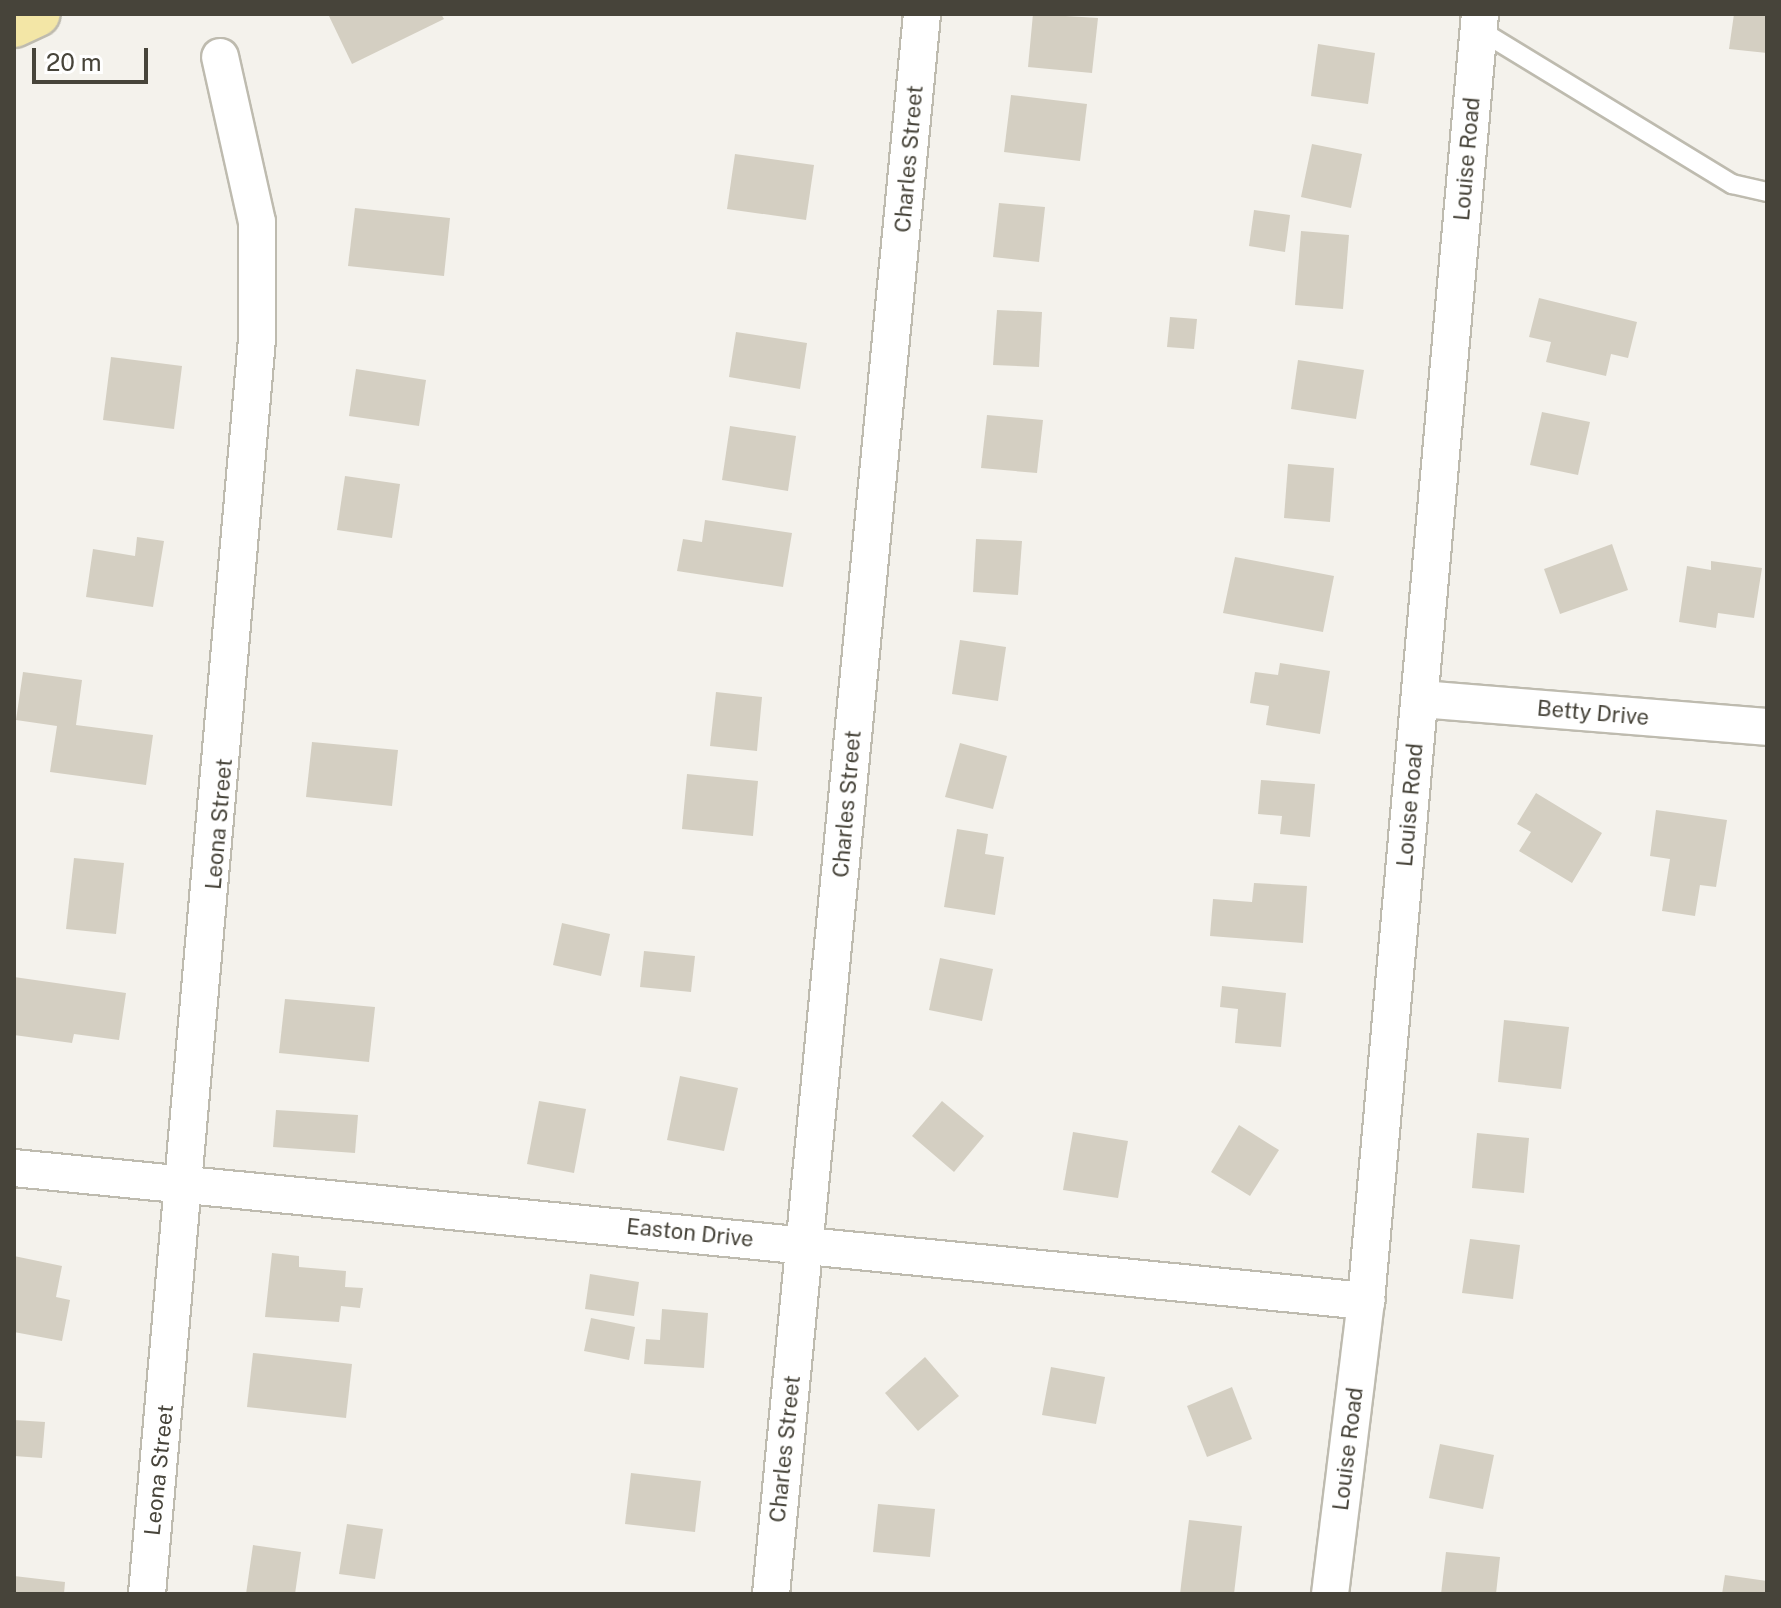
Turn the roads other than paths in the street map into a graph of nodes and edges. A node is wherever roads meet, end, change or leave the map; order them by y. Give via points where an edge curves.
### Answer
1 (38, 14) edge
2 (922, 14) edge
3 (1479, 21) edge
4 (14, 25) edge
5 (220, 57) dead end
6 (1767, 192) edge
7 (1420, 699) junction
8 (1767, 727) edge
9 (14, 1168) edge
10 (188, 1184) junction
11 (806, 1244) junction
12 (1366, 1301) junction
13 (147, 1594) edge
14 (771, 1594) edge
15 (1330, 1594) edge

1 - 4 main road
2 - 11 street, Charles Street
3 - 6 lane via 1732,184
3 - 7 street, Louise Road
5 - 10 street, Leona Street via 257,222 257,339
7 - 8 street, Betty Drive
7 - 12 street, Louise Road
9 - 10 street, Easton Drive
10 - 11 street, Easton Drive
10 - 13 street, Leona Street
11 - 12 street, Easton Drive
11 - 14 street, Charles Street
12 - 15 street, Louise Road

